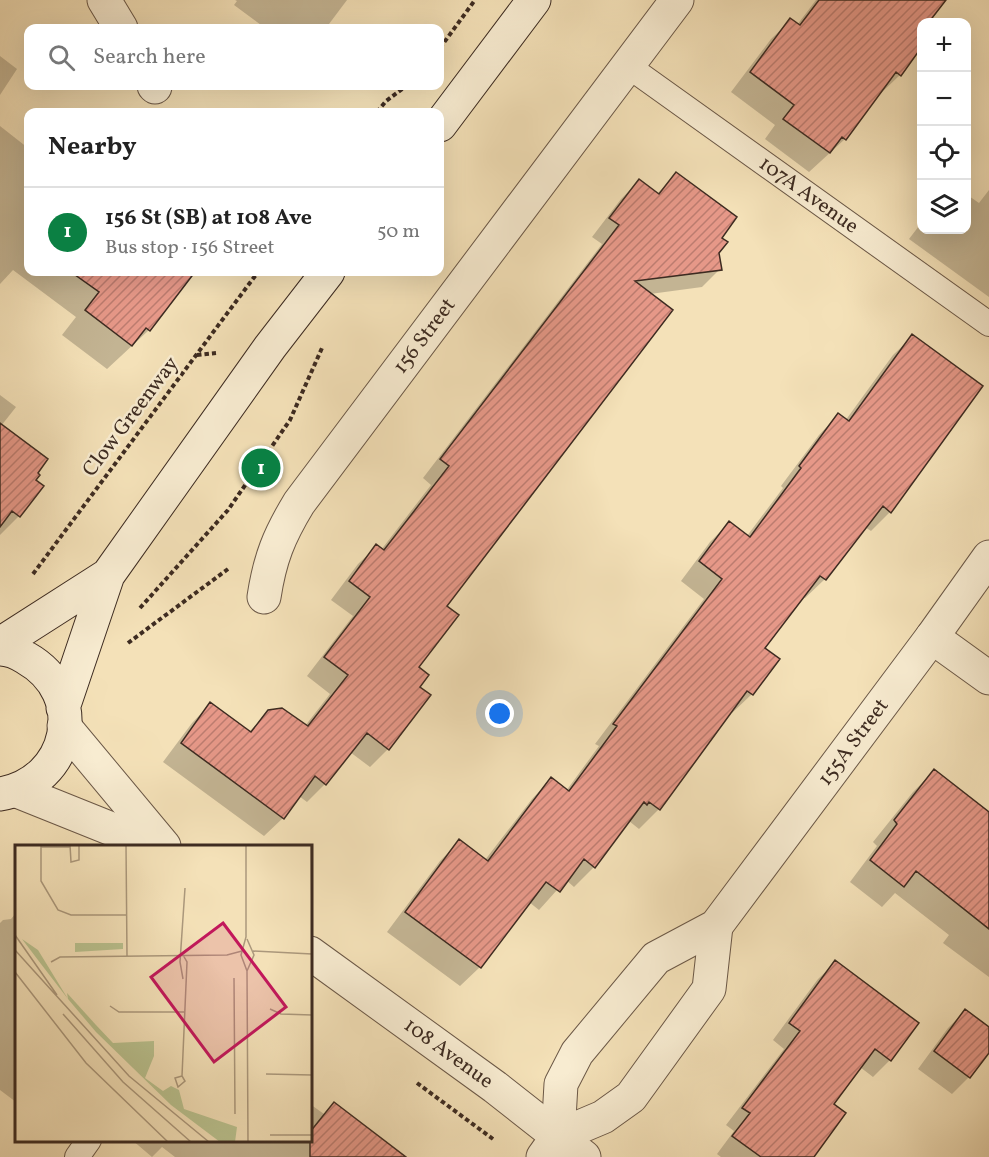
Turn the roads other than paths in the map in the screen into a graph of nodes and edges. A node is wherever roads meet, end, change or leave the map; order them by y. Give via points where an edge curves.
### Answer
1 (104, 0) edge
2 (534, 0) edge
3 (677, 0) edge
4 (119, 24) edge
5 (628, 66) junction
6 (444, 120) edge
7 (325, 276) edge
8 (989, 324) edge
9 (989, 557) edge
10 (108, 575) junction
11 (264, 597) dead end
12 (932, 637) junction
13 (0, 646) edge
14 (989, 678) edge
15 (64, 717) junction
16 (9, 793) edge
17 (151, 845) edge
18 (163, 845) edge
19 (716, 926) junction
20 (312, 954) edge
21 (88, 1142) edge
22 (550, 1147) edge
23 (77, 1157) edge
24 (584, 1157) edge

1 - 4 street
2 - 6 street
3 - 5 street, 156 Street
5 - 8 lane, 107A Avenue
5 - 11 street, 156 Street via 299,503 274,549
7 - 10 street
9 - 12 street, 155A Street
10 - 13 street
10 - 15 street
12 - 14 street
12 - 19 street, 155A Street
13 - 15 street via 19,653 46,672 59,692
15 - 16 street via 64,738 55,760 38,779
15 - 18 street
16 - 17 street
19 - 22 street, 155A Street via 656,958 577,1053 561,1084
19 - 22 street via 709,989 631,1097
20 - 22 street, 108 Avenue via 495,1087
21 - 23 lane
22 - 24 street, 108 Avenue

